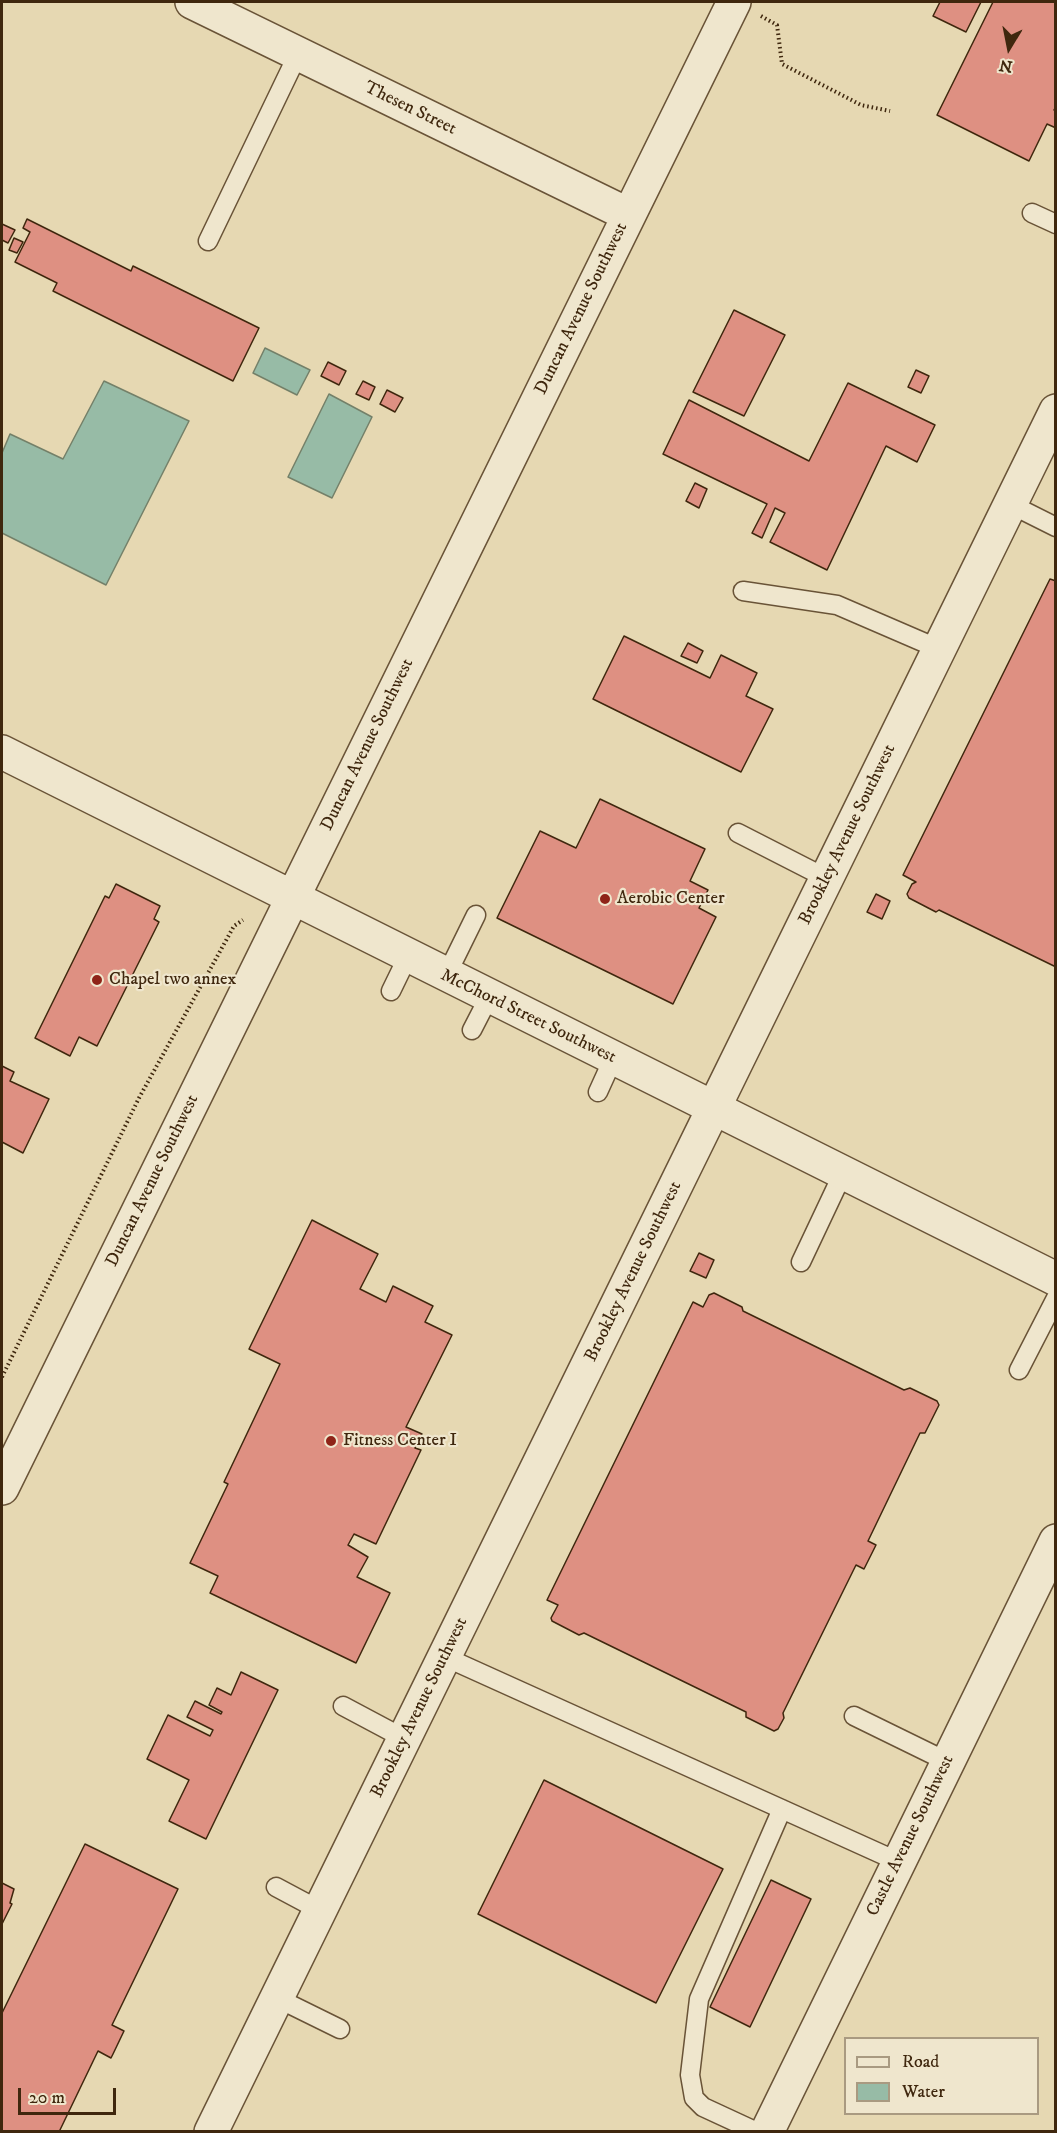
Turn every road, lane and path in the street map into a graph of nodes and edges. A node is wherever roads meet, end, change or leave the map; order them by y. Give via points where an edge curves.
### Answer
1 (192, 2) edge
2 (745, 7) edge
3 (298, 54) junction
4 (890, 111) dead end
5 (1032, 213) dead end
6 (629, 215) junction
7 (1056, 224) edge
8 (208, 241) dead end
9 (1056, 411) edge
10 (1010, 504) junction
11 (1056, 527) edge
12 (743, 591) dead end
13 (939, 649) junction
14 (2, 752) edge
15 (738, 833) dead end
16 (826, 878) junction
17 (292, 897) junction
18 (252, 915) dead end
19 (477, 915) dead end
20 (408, 956) junction
21 (446, 976) junction
22 (391, 991) dead end
23 (489, 998) junction
24 (472, 1030) dead end
25 (613, 1059) junction
26 (598, 1092) dead end
27 (714, 1109) junction
28 (843, 1173) junction
29 (801, 1262) dead end
30 (1056, 1280) edge
31 (1056, 1298) edge
32 (1019, 1370) dead end
33 (2, 1377) edge
34 (2, 1488) edge
35 (1056, 1541) edge
36 (445, 1657) junction
37 (343, 1706) dead end
38 (854, 1716) dead end
39 (405, 1739) junction
40 (948, 1762) junction
41 (782, 1809) junction
42 (899, 1862) junction
43 (276, 1887) dead end
44 (321, 1911) junction
45 (277, 1998) junction
46 (340, 2029) dead end
47 (211, 2132) edge
48 (757, 2132) edge
49 (767, 2132) edge

1 - 3 street, Thesen Street
2 - 4 path via 777,25 782,64 861,105
2 - 6 street, Duncan Avenue Southwest
3 - 6 street, Thesen Street
3 - 8 lane
5 - 7 lane
6 - 17 street, Duncan Avenue Southwest
9 - 10 street, Brookley Avenue Southwest
10 - 11 lane
10 - 13 street, Brookley Avenue Southwest
12 - 13 lane via 837,605
13 - 16 street, Brookley Avenue Southwest
14 - 17 street, McChord Street Southwest
15 - 16 lane
16 - 27 street, Brookley Avenue Southwest
17 - 20 street, McChord Street Southwest
17 - 34 street, Duncan Avenue Southwest
18 - 33 path via 234,926 139,1098
19 - 21 lane
20 - 21 street, McChord Street Southwest
20 - 22 lane
21 - 23 street, McChord Street Southwest
23 - 24 lane
23 - 25 street, McChord Street Southwest
25 - 26 lane
25 - 27 street, McChord Street Southwest
27 - 28 street, McChord Street Southwest
27 - 36 street, Brookley Avenue Southwest
28 - 29 lane
28 - 30 street, McChord Street Southwest
31 - 32 lane
35 - 40 street, Castle Avenue Southwest
36 - 39 street, Brookley Avenue Southwest
36 - 41 lane
37 - 39 lane
38 - 40 lane
39 - 44 street, Brookley Avenue Southwest
40 - 42 street, Castle Avenue Southwest
41 - 42 lane
41 - 48 lane via 699,1999 690,2075 694,2098 703,2107
42 - 49 street, Castle Avenue Southwest
43 - 44 lane
44 - 45 street, Brookley Avenue Southwest
45 - 46 lane
45 - 47 street, Brookley Avenue Southwest

